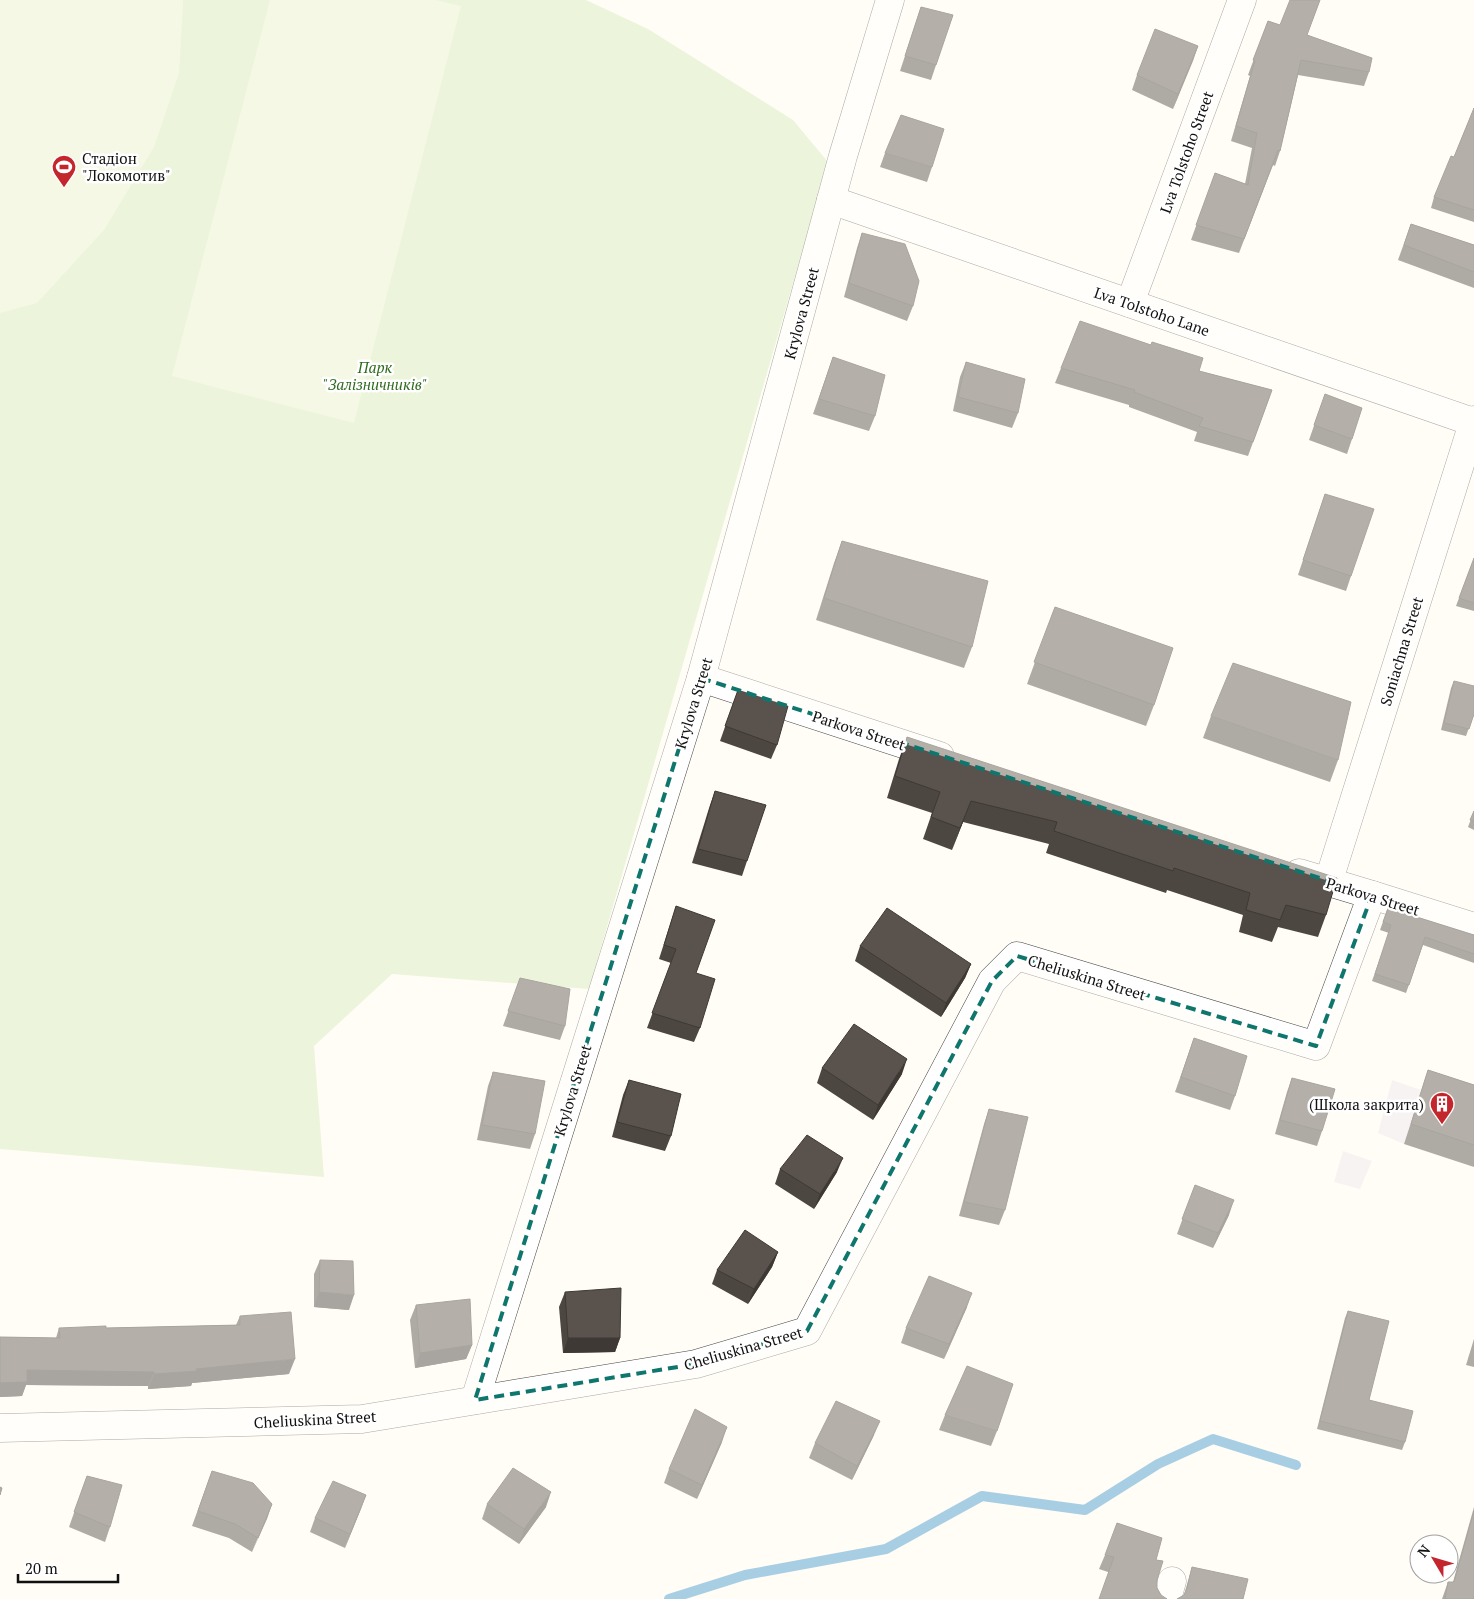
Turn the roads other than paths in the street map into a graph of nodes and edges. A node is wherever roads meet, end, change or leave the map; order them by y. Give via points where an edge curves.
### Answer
1 (890, 0) edge
2 (1242, 0) edge
3 (831, 200) junction
4 (1130, 303) junction
5 (1474, 421) edge
6 (702, 678) junction
7 (967, 765) edge
8 (1271, 864) edge
9 (1328, 883) junction
10 (1372, 895) junction
11 (1474, 927) edge
12 (475, 1400) junction
13 (0, 1428) edge

1 - 3 street, Krylova Street
2 - 4 street, Lva Tolstoho Street
3 - 4 street, Lva Tolstoho Lane
3 - 6 street, Krylova Street
4 - 5 street, Lva Tolstoho Lane
5 - 9 street, Soniachna Street
6 - 7 street, Parkova Street
6 - 12 street, Krylova Street
8 - 9 street, Parkova Street
9 - 10 street, Parkova Street
10 - 11 street, Parkova Street
10 - 12 street, Cheliuskina Street via 1316,1046 1017,956 992,981 807,1331 696,1364
12 - 13 street, Cheliuskina Street via 362,1419

